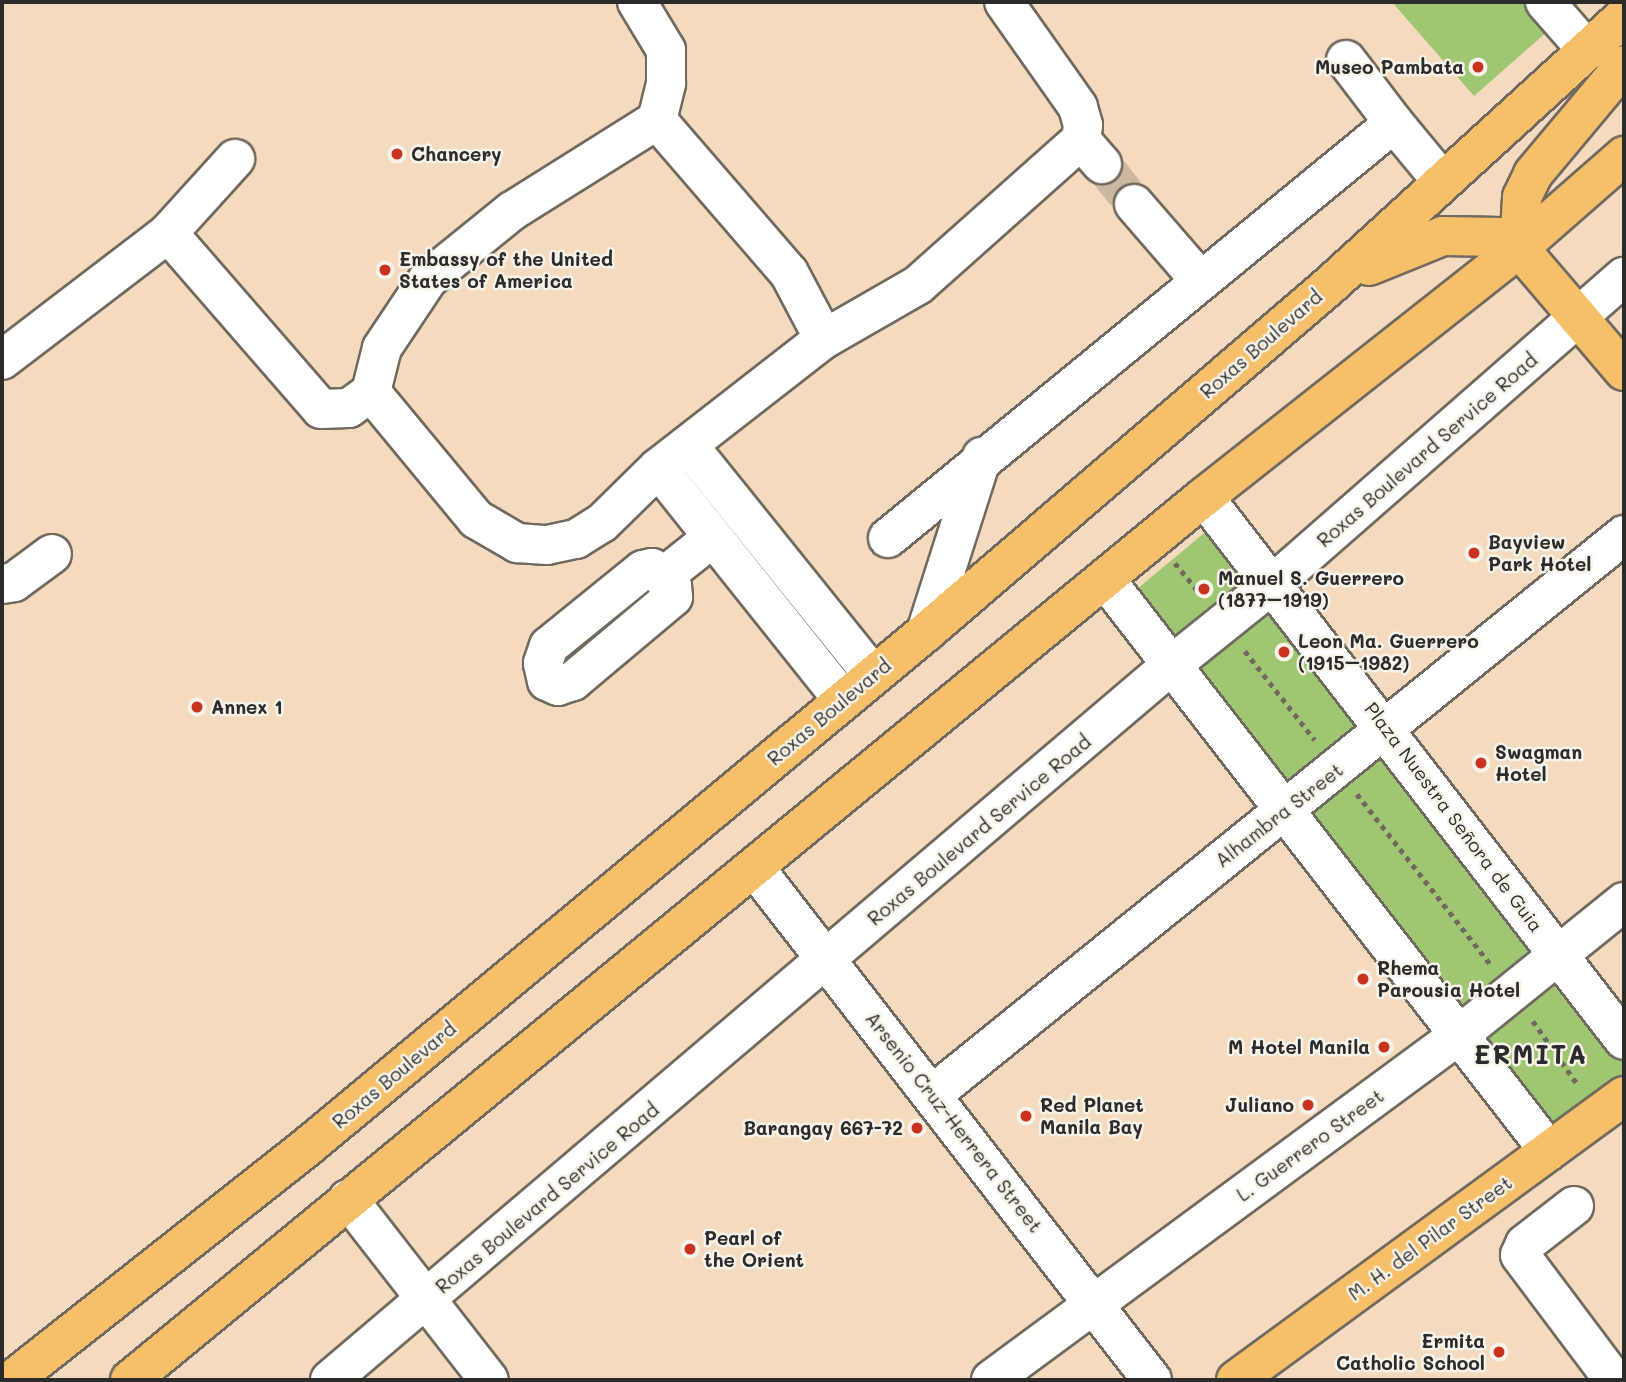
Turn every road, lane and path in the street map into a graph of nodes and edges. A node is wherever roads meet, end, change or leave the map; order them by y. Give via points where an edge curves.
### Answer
1 (637, 2) edge
2 (1004, 2) edge
3 (1545, 2) edge
4 (1624, 17) edge
5 (1587, 50) junction
6 (1346, 60) dead end
7 (1624, 65) edge
8 (657, 120) junction
9 (1394, 123) junction
10 (1624, 156) edge
11 (235, 159) dead end
12 (1442, 181) junction
13 (1134, 204) tunnel mouth
14 (168, 233) junction
15 (1519, 248) junction
16 (1624, 276) edge
17 (1199, 279) junction
18 (1329, 286) junction
19 (1578, 317) junction
20 (824, 339) junction
21 (2, 360) edge
22 (1624, 371) edge
23 (371, 392) junction
24 (688, 445) junction
25 (982, 457) junction
26 (659, 468) junction
27 (1204, 497) junction
28 (1624, 535) edge
29 (1155, 537) junction
30 (712, 538) junction
31 (888, 538) dead end
32 (52, 554) dead end
33 (663, 577) dead end
34 (1105, 579) junction
35 (1274, 583) junction
36 (2, 584) edge
37 (1224, 623) junction
38 (926, 632) junction
39 (1169, 667) junction
40 (873, 675) junction
41 (843, 700) junction
42 (1387, 731) junction
43 (1338, 769) junction
44 (1283, 811) junction
45 (754, 867) junction
46 (1624, 902) edge
47 (1558, 953) junction
48 (827, 959) junction
49 (1512, 992) junction
50 (1459, 1035) junction
51 (1624, 1040) edge
52 (933, 1094) junction
53 (1612, 1105) edge
54 (1549, 1151) junction
55 (348, 1199) junction
56 (1574, 1206) dead end
57 (428, 1300) junction
58 (1094, 1304) junction
59 (12, 1380) edge
60 (130, 1380) edge
61 (330, 1380) edge
62 (489, 1380) edge
63 (991, 1380) edge
64 (1152, 1380) edge
65 (1236, 1380) edge
66 (1614, 1380) edge

1 - 8 street via 657,28 666,50 666,83
2 - 20 street via 1078,107 1091,152 918,285
3 - 5 street
4 - 5 main road, Roxas Boulevard
5 - 12 main road, Roxas Boulevard
6 - 9 street
7 - 15 main road via 1533,174 1522,197
8 - 20 street via 789,273
8 - 23 street via 512,211 428,279 382,348
9 - 12 street
9 - 17 street
10 - 15 main road
11 - 14 street
12 - 18 main road, Roxas Boulevard
13 - 17 street
14 - 21 street
14 - 23 street via 321,409 349,408
15 - 18 main road via 1500,237 1443,236 1412,245
15 - 19 main road
15 - 27 main road
16 - 19 street, Roxas Boulevard Service Road
17 - 25 street
18 - 38 main road, Roxas Boulevard
19 - 22 main road
19 - 35 street, Roxas Boulevard Service Road
20 - 24 street
23 - 26 street via 476,519 517,543 576,539 602,523
24 - 26 street
24 - 40 street
25 - 31 street
25 - 38 street
26 - 30 street
27 - 29 main road
27 - 35 street, Plaza Nuestra Señora de Guia
28 - 42 street, Alhambra Street
29 - 34 main road
29 - 37 path
30 - 33 street
30 - 41 street
32 - 36 street via 14,582
34 - 39 street
34 - 45 main road
35 - 37 street, Roxas Boulevard Service Road
35 - 42 street, Plaza Nuestra Señora de Guia
37 - 39 street, Roxas Boulevard Service Road
37 - 43 path
38 - 40 main road, Roxas Boulevard
39 - 44 street
39 - 48 street, Roxas Boulevard Service Road
40 - 41 main road, Roxas Boulevard
41 - 59 main road, Roxas Boulevard via 307,1147
42 - 43 street, Alhambra Street
42 - 47 street, Plaza Nuestra Señora de Guia
43 - 44 street, Alhambra Street
43 - 49 path
44 - 50 street
44 - 52 street, Alhambra Street
45 - 48 street, Arsenio Cruz-Herrera Street
45 - 55 main road
46 - 47 street, L. Guerrero Street
47 - 49 street, L. Guerrero Street
47 - 51 street, Plaza Nuestra Señora de Guia
48 - 52 street, Arsenio Cruz-Herrera Street
48 - 57 street, Roxas Boulevard Service Road
49 - 50 street, L. Guerrero Street
49 - 53 path
50 - 54 street
50 - 58 street, L. Guerrero Street
52 - 58 street, Arsenio Cruz-Herrera Street
53 - 54 main road, M. H. del Pilar Street
54 - 65 main road, M. H. del Pilar Street
55 - 57 street
55 - 60 main road
56 - 66 street via 1525,1244 1520,1255
57 - 61 street, Roxas Boulevard Service Road
57 - 62 street
58 - 63 street, L. Guerrero Street
58 - 64 street, Arsenio Cruz-Herrera Street

